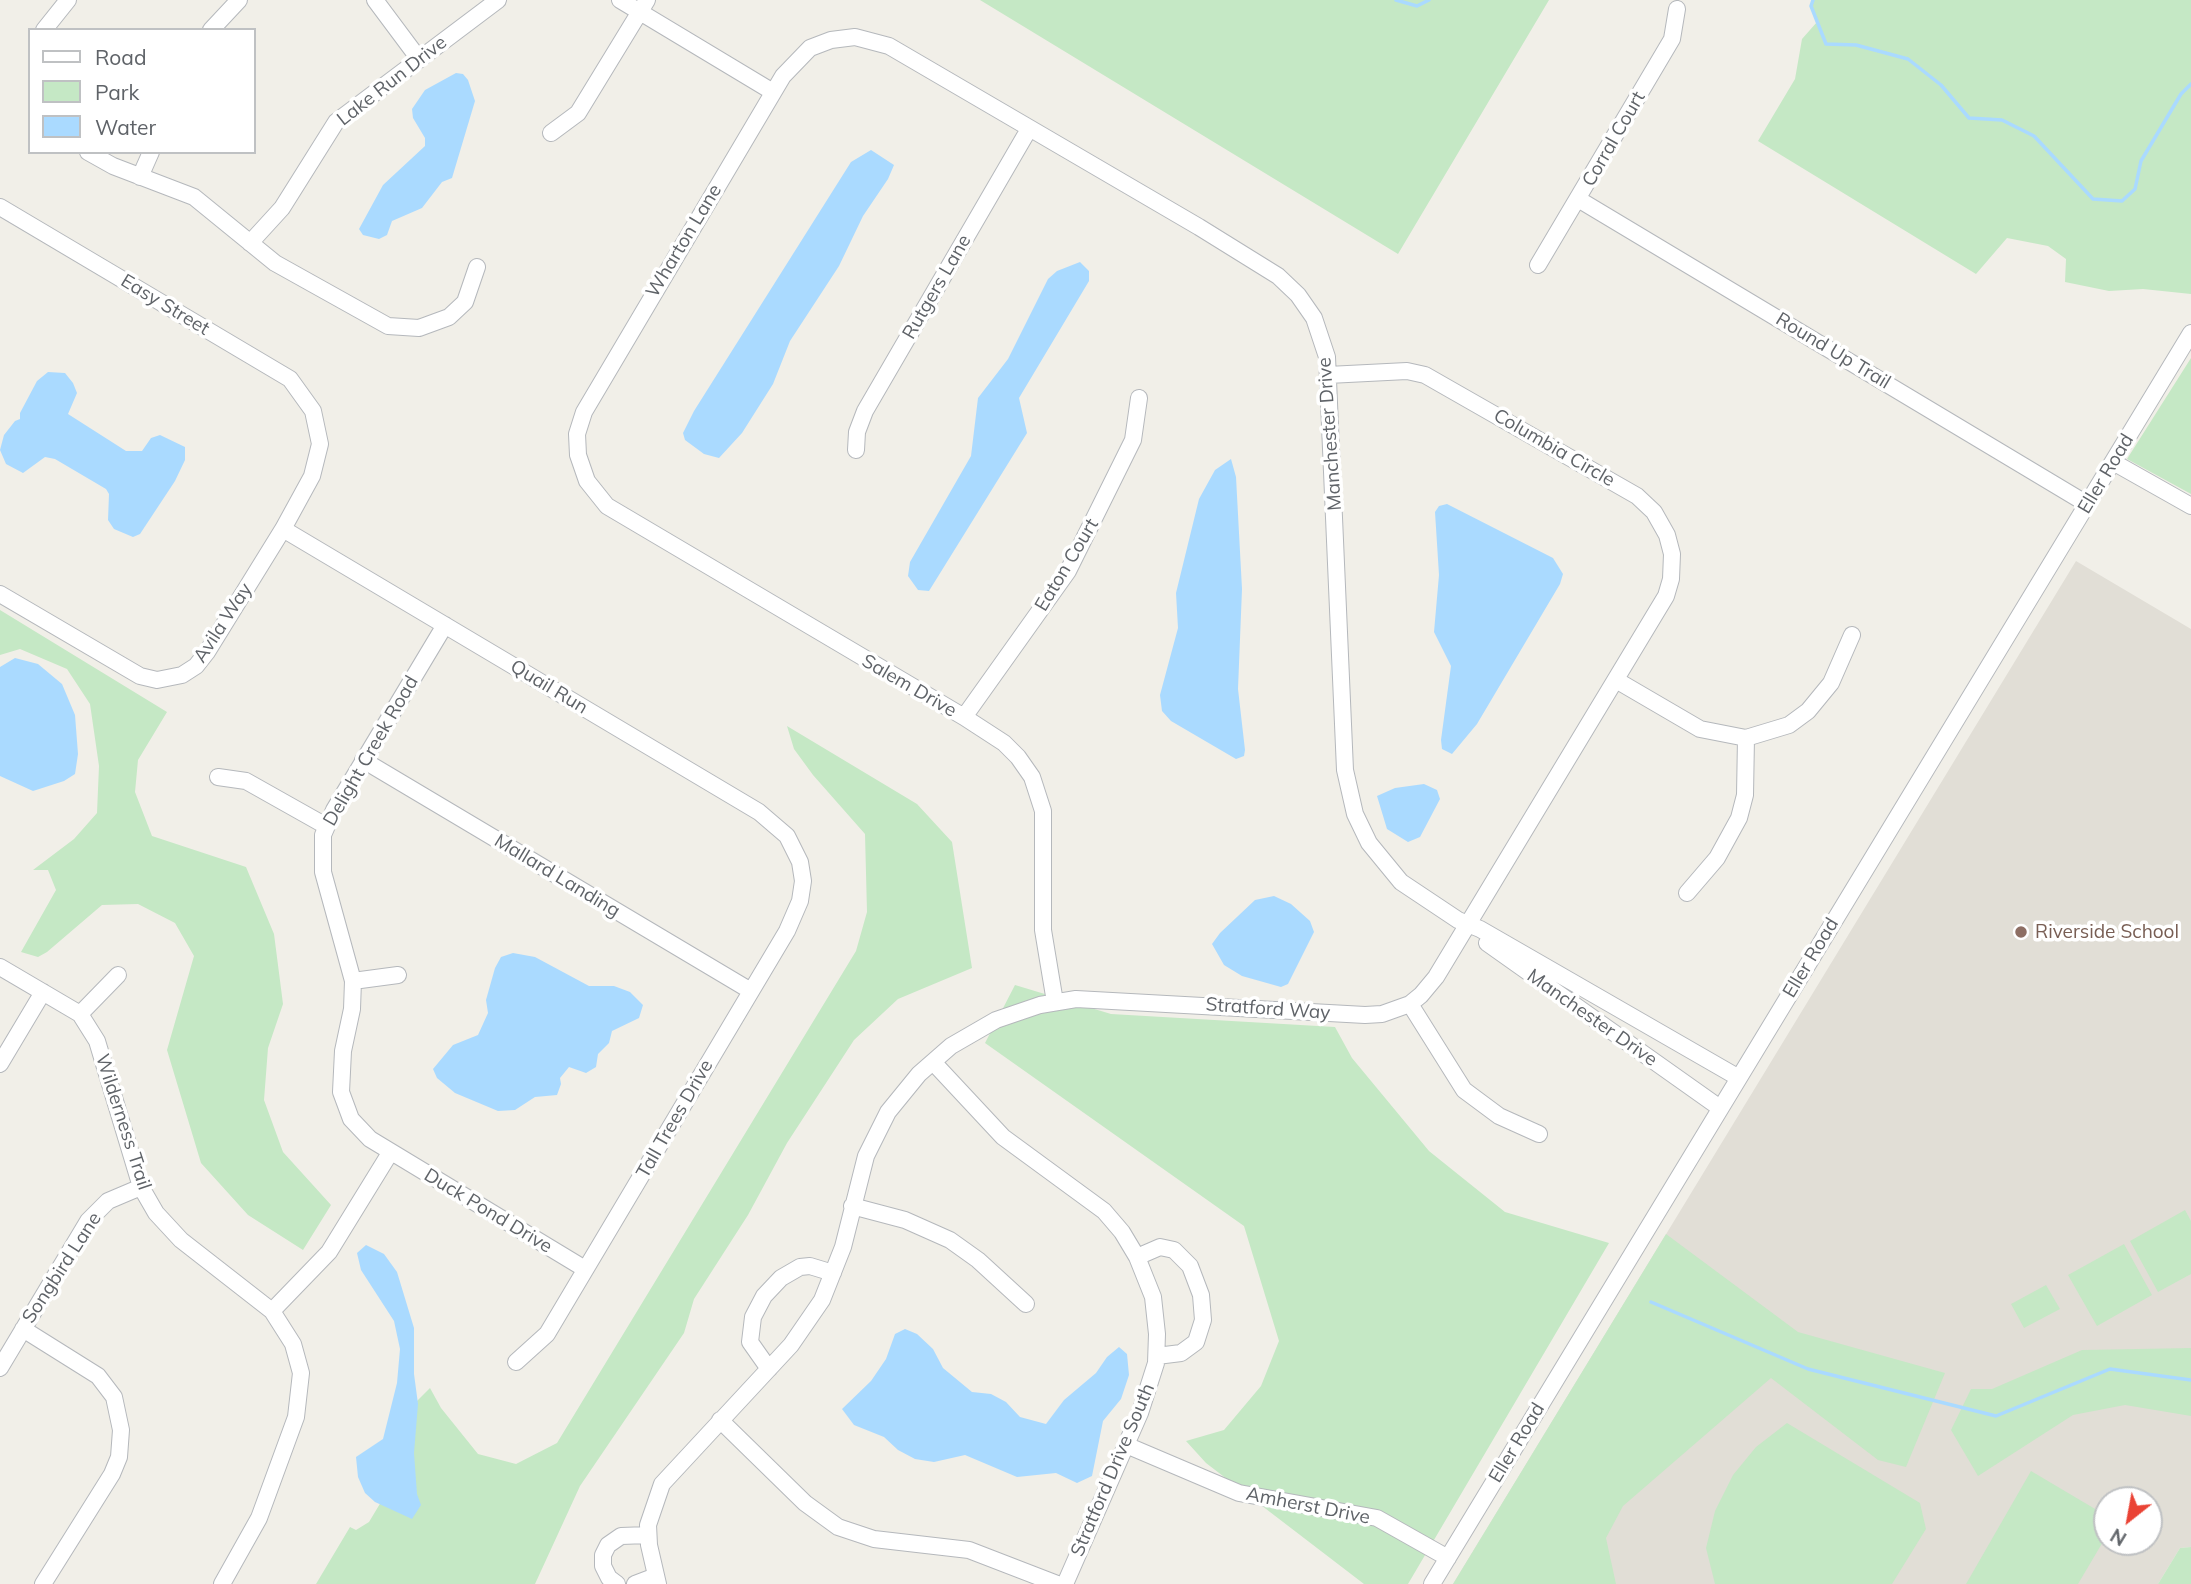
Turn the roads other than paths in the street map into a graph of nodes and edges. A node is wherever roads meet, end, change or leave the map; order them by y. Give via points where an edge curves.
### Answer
1 (68, 0) edge
2 (239, 0) edge
3 (375, 0) edge
4 (498, 0) edge
5 (620, 0) edge
6 (644, 6) edge
7 (1677, 9) dead end
8 (46, 28) edge
9 (213, 28) edge
10 (847, 38) joint
11 (419, 59) junction
12 (773, 92) junction
13 (1029, 129) junction
14 (551, 133) dead end
15 (92, 154) edge
16 (151, 154) edge
17 (141, 177) junction
18 (1578, 199) junction
19 (2, 212) edge
20 (250, 243) junction
21 (1538, 265) dead end
22 (477, 267) dead end
23 (2191, 333) edge
24 (1328, 375) junction
25 (1139, 398) dead end
26 (316, 418) joint
27 (856, 450) dead end
28 (2113, 462) junction
29 (587, 481) joint
30 (2087, 504) junction
31 (2191, 506) edge
32 (283, 528) junction
33 (0, 594) edge
34 (445, 625) junction
35 (1647, 627) joint
36 (1852, 635) dead end
37 (1616, 680) junction
38 (964, 717) junction
39 (1746, 738) junction
40 (363, 760) junction
41 (218, 777) dead end
42 (326, 826) junction
43 (800, 862) joint
44 (1687, 893) dead end
45 (1467, 925) junction
46 (0, 967) edge
47 (118, 975) dead end
48 (398, 975) dead end
49 (353, 981) junction
50 (751, 991) junction
51 (43, 992) junction
52 (1055, 1002) junction
53 (1410, 1004) junction
54 (80, 1014) junction
55 (933, 1062) junction
56 (0, 1064) edge
57 (1739, 1077) junction
58 (1720, 1108) junction
59 (1539, 1134) dead end
60 (390, 1153) junction
61 (141, 1187) junction
62 (852, 1206) junction
63 (1136, 1257) junction
64 (585, 1269) junction
65 (833, 1273) junction
66 (1026, 1304) dead end
67 (272, 1311) junction
68 (23, 1329) junction
69 (1157, 1356) junction
70 (516, 1362) dead end
71 (0, 1368) edge
72 (769, 1369) junction
73 (720, 1420) junction
74 (1126, 1444) junction
75 (648, 1535) junction
76 (1448, 1558) junction
77 (657, 1580) edge
78 (43, 1584) edge
79 (222, 1584) edge
80 (617, 1584) edge
81 (635, 1584) edge
82 (1057, 1584) edge
83 (1065, 1584) edge
84 (1432, 1584) edge

1 - 8 street
2 - 9 street
3 - 11 street
4 - 11 street, Lake Run Drive
5 - 6 street
6 - 12 street
6 - 14 street via 578,113
7 - 18 street, Corral Court via 1672,39
10 - 12 street, Wharton Lane via 810,48
10 - 13 street, Manchester Drive via 889,46
11 - 20 street, Lake Run Drive via 336,122 282,208
12 - 29 street, Wharton Lane via 584,412 577,446
13 - 24 street, Manchester Drive via 1278,276 1314,318
13 - 27 street, Rutgers Lane via 865,411
15 - 17 street
16 - 17 street
17 - 20 street via 194,197
18 - 21 street, Corral Court
18 - 30 street, Round Up Trail
19 - 26 street, Easy Street via 290,379
20 - 22 street via 275,263 378,323 414,328 441,321 465,302
23 - 28 street, Eller Road
24 - 35 street, Columbia Circle via 1425,375 1637,496 1654,512 1672,554 1666,596
24 - 45 street, Manchester Drive via 1345,770 1350,797 1369,843 1390,871
25 - 38 street, Eaton Court via 1133,440 1073,561
26 - 32 street, Avila Way via 320,444 315,470
28 - 30 street, Eller Road
28 - 31 street
29 - 38 street, Salem Drive via 600,499 624,517
30 - 57 street, Eller Road
32 - 33 street, Avila Way via 202,659 175,678 140,676
32 - 34 street, Quail Run
34 - 40 street, Delight Creek Road
34 - 43 street, Quail Run via 759,812 787,836
35 - 37 street, Stratford Way
36 - 39 street via 1831,683 1808,711 1789,725
37 - 39 street via 1700,729
37 - 45 street, Stratford Way
38 - 52 street, Salem Drive via 1004,743 1032,777 1039,795 1043,811 1043,930
39 - 44 street via 1745,794 1739,818 1717,858
40 - 42 street, Delight Creek Road
40 - 50 street, Mallard Landing
41 - 42 street via 246,781
42 - 49 street, Delight Creek Road via 321,846 323,872
43 - 50 street, Tall Trees Drive via 803,881 795,915
45 - 53 street, Stratford Way via 1436,977
45 - 57 street, Manchester Drive
45 - 58 street, Manchester Drive via 1517,966
46 - 51 street, Wilderness Trail
47 - 54 street
48 - 49 street
49 - 60 street, Delight Creek Road via 341,1091 358,1128
50 - 64 street, Tall Trees Drive
51 - 54 street, Wilderness Trail
51 - 56 street
52 - 53 street, Stratford Way via 1111,999 1365,1016
52 - 55 street, Stratford Way via 996,1020
53 - 59 street via 1464,1090 1499,1116
54 - 61 street, Wilderness Trail via 97,1041
55 - 62 street, Stratford Way via 908,1085 880,1127 866,1156
55 - 63 street, Stratford Drive South via 1003,1137 1104,1211
57 - 58 street, Eller Road
58 - 76 street, Eller Road
60 - 64 street, Duck Pond Drive
60 - 67 street via 329,1252
61 - 67 street, Wilderness Trail via 156,1213 181,1240
61 - 68 street, Songbird Lane via 108,1201 88,1221
62 - 65 street, Stratford Way
62 - 66 street via 905,1220 950,1240
63 - 69 street, Stratford Drive South via 1153,1297
63 - 69 street via 1160,1247 1174,1250 1190,1266 1201,1295 1203,1320 1196,1342 1181,1353
64 - 70 street, Tall Trees Drive via 547,1334
65 - 72 street, Stratford Way via 802,1331
65 - 72 street via 800,1268 780,1278 764,1296 753,1317 750,1342
67 - 79 street, Wilderness Trail via 298,1358 299,1403 262,1511
68 - 71 street, Songbird Lane
68 - 78 street via 98,1376 114,1397 121,1430 112,1474
69 - 74 street, Stratford Drive South via 1145,1401
72 - 73 street, Stratford Way
73 - 75 street, Stratford Way via 662,1484 650,1514
73 - 82 street via 805,1503 838,1527 874,1539 969,1550
74 - 76 street, Amherst Drive via 1248,1496 1377,1518
74 - 83 street, Stratford Drive South
75 - 77 street
75 - 80 street via 621,1536 608,1545 603,1566
76 - 84 street, Eller Road
77 - 81 street

